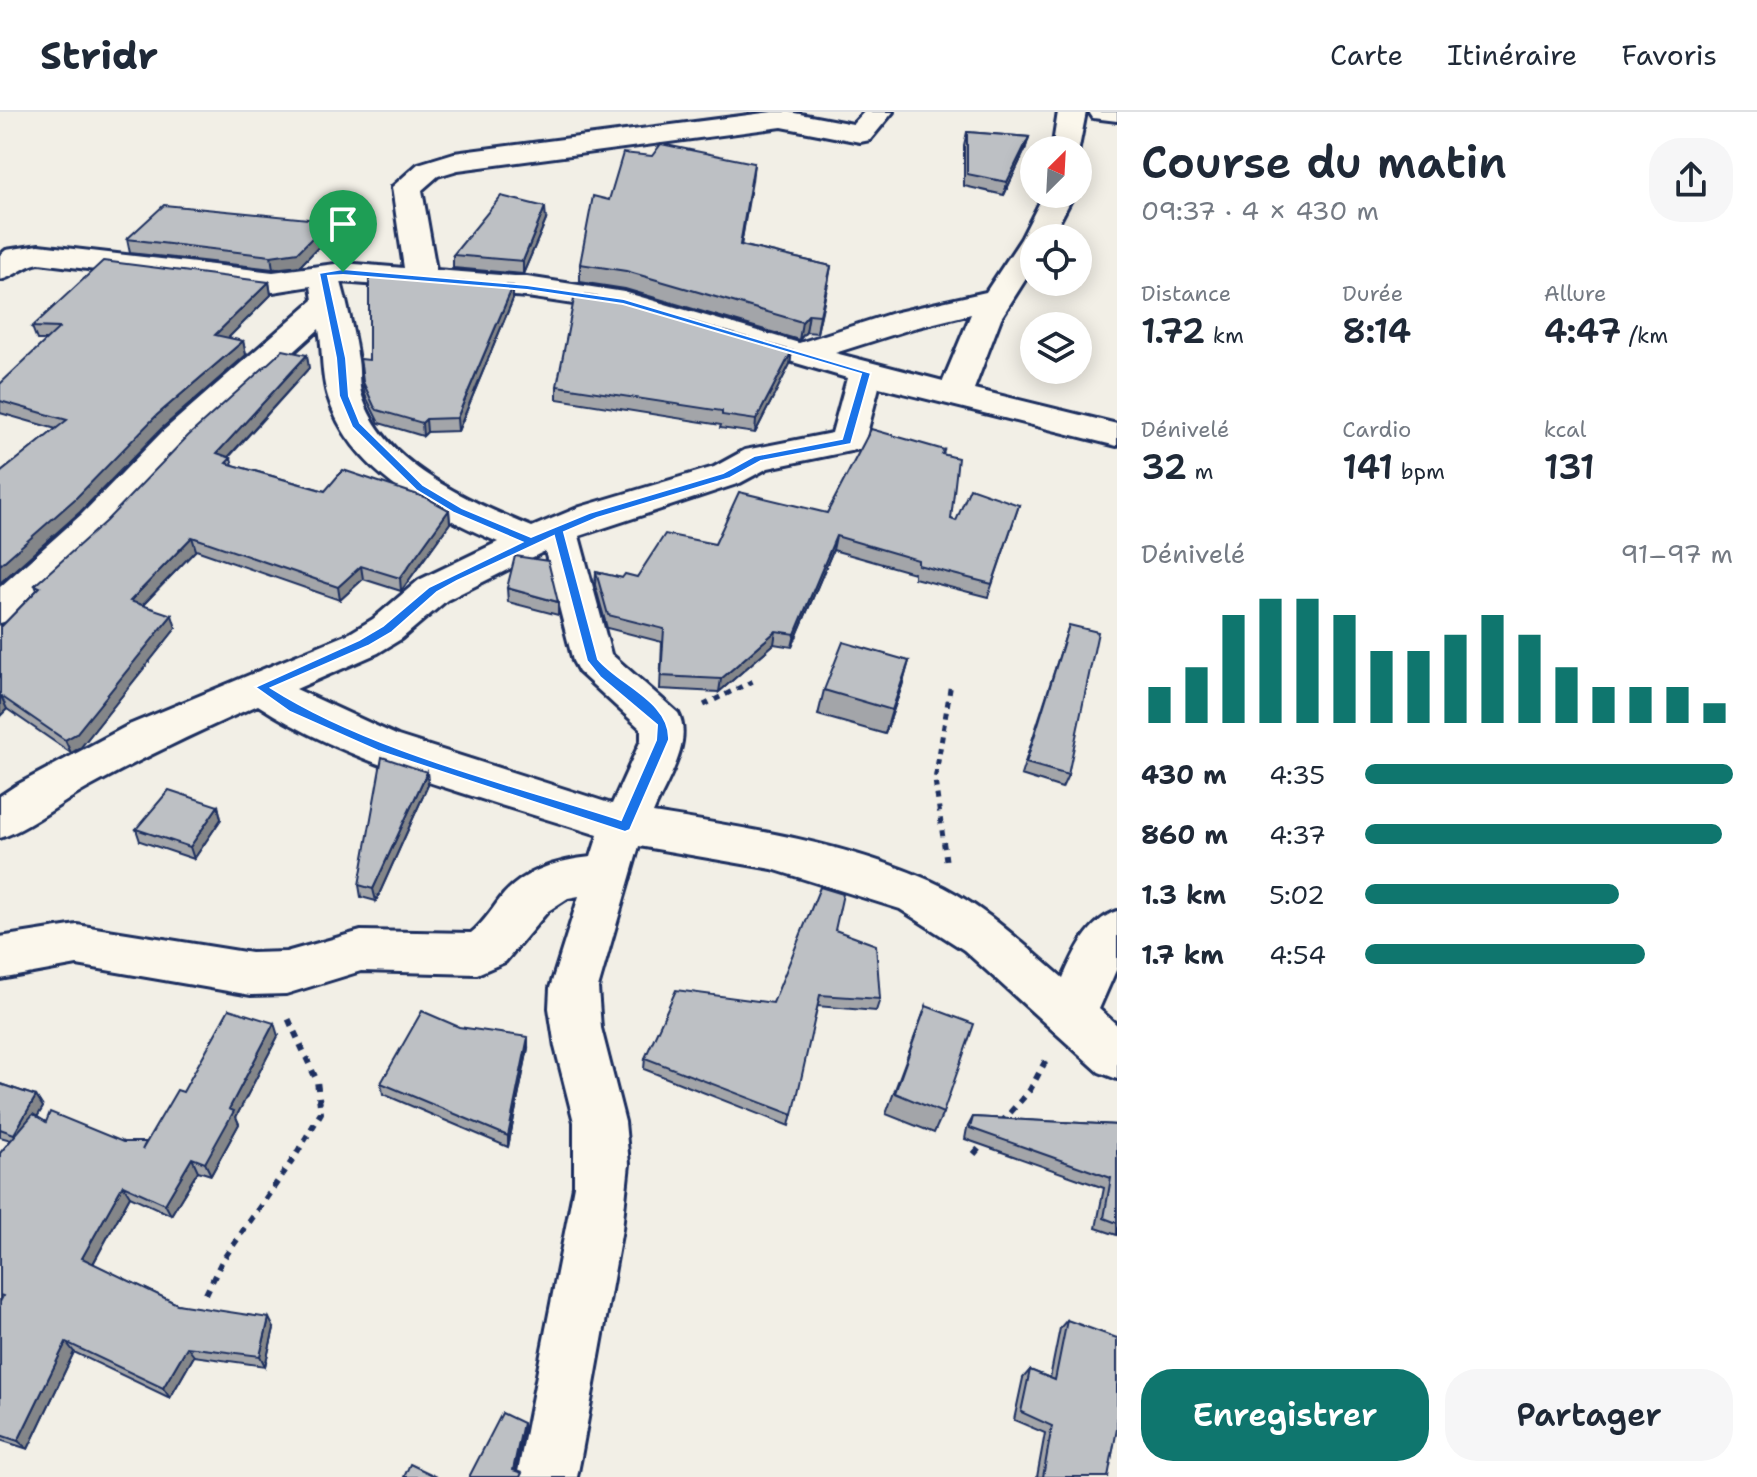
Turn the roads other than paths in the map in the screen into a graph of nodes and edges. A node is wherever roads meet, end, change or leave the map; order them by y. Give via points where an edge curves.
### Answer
1 (879, 112) edge
2 (1072, 112) edge
3 (1103, 112) edge
4 (1117, 113) edge
5 (1068, 136) edge
6 (1020, 263) edge
7 (0, 271) edge
8 (422, 279) junction
9 (327, 288) junction
10 (996, 299) junction
11 (801, 353) junction
12 (866, 373) junction
13 (955, 395) junction
14 (1117, 435) edge
15 (545, 535) junction
16 (0, 609) edge
17 (261, 687) junction
18 (0, 820) edge
19 (625, 826) junction
20 (608, 876) junction
21 (1115, 934) edge
22 (0, 958) edge
23 (1072, 1014) junction
24 (1117, 1056) edge
25 (547, 1477) edge

1 - 8 street via 860,134 782,119 513,152 428,170 407,187
2 - 5 street
3 - 4 street
6 - 10 street
7 - 9 street via 17,257 39,254
8 - 9 street
8 - 11 street via 624,302
9 - 15 street via 344,396 355,424 420,488 458,511
9 - 16 street via 95,523
10 - 11 street via 905,320
10 - 13 street
11 - 12 street
12 - 13 street
12 - 15 street via 847,441 758,458 727,475
13 - 14 street
15 - 17 street via 433,590 364,643
15 - 19 street via 593,661 663,724 662,740
17 - 18 street via 144,737
17 - 19 street via 294,708 383,748
19 - 20 street
19 - 23 street via 772,851 916,895 981,936
20 - 22 street via 575,875 544,887 519,910 492,948 477,954 361,951 267,974 77,945
20 - 25 street via 574,988 572,1012 599,1112 601,1193
21 - 23 street via 1094,962
23 - 24 street

